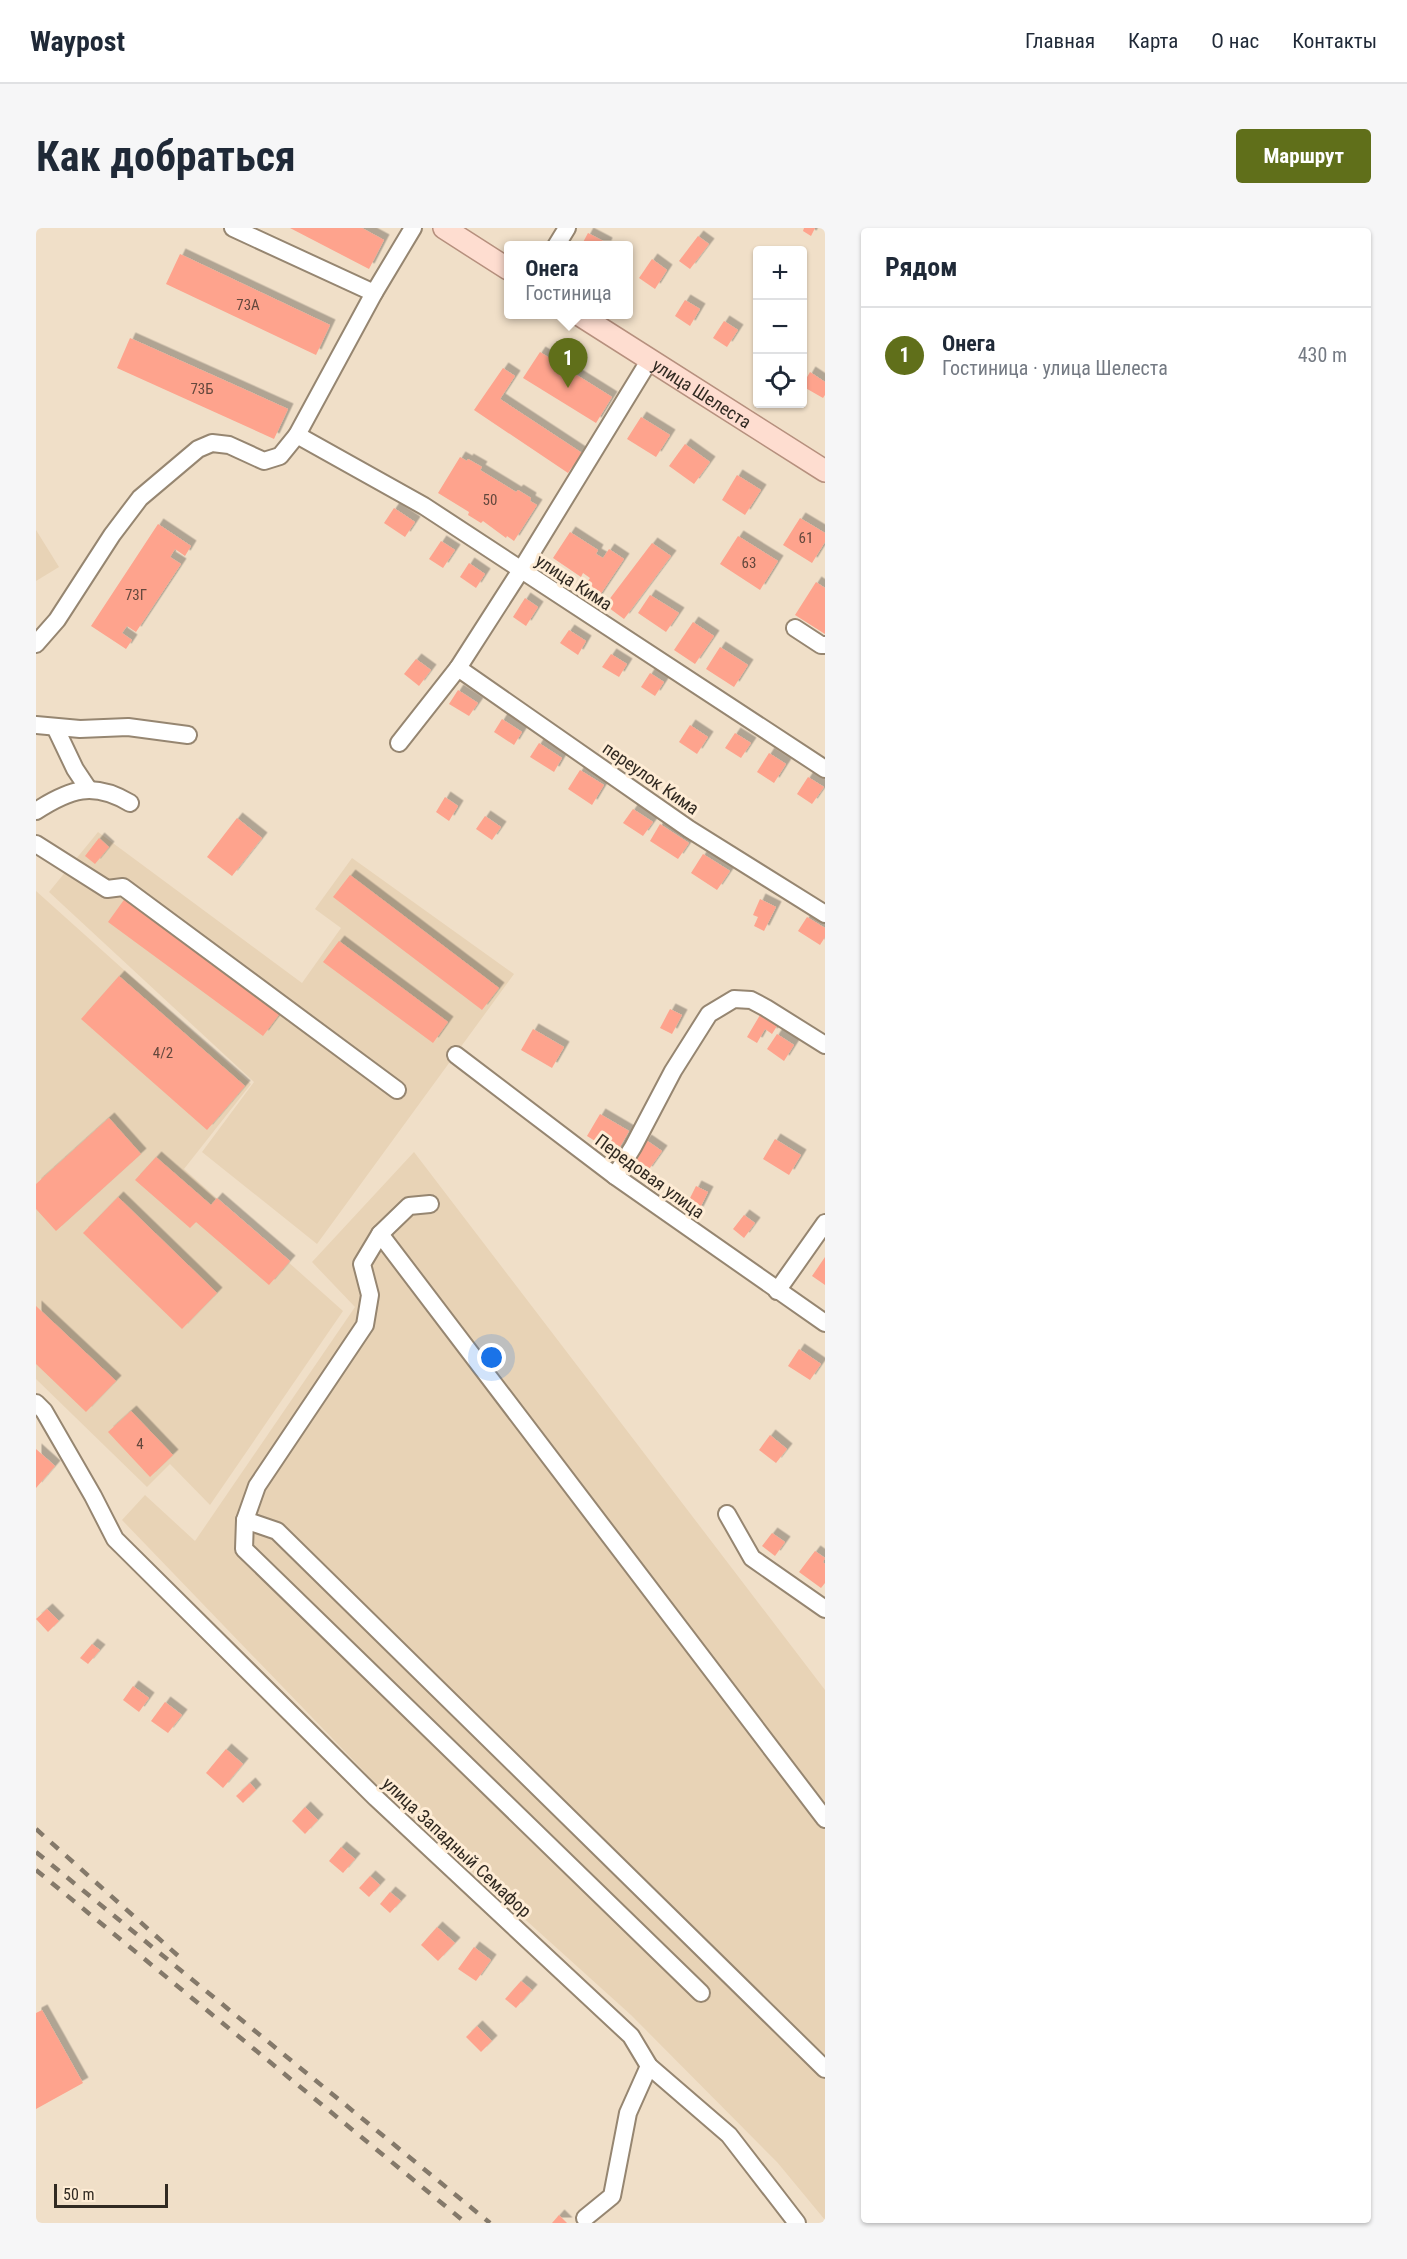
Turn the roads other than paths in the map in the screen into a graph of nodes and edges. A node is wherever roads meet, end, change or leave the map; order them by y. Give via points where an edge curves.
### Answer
1 (233, 228) edge
2 (413, 228) edge
3 (444, 228) edge
4 (567, 228) edge
5 (559, 241) edge
6 (504, 266) edge
7 (375, 293) junction
8 (584, 319) edge
9 (649, 361) junction
10 (297, 435) junction
11 (825, 471) edge
12 (521, 570) junction
13 (795, 628) dead end
14 (36, 644) edge
15 (825, 645) edge
16 (458, 668) junction
17 (36, 725) edge
18 (55, 727) junction
19 (189, 735) dead end
20 (399, 743) dead end
21 (825, 769) edge
22 (89, 790) junction
23 (130, 802) dead end
24 (36, 811) edge
25 (36, 844) edge
26 (825, 914) edge
27 (825, 1045) edge
28 (456, 1055) dead end
29 (397, 1090) dead end
30 (615, 1176) junction
31 (430, 1204) dead end
32 (825, 1223) edge
33 (380, 1234) junction
34 (777, 1291) junction
35 (825, 1323) edge
36 (36, 1403) edge
37 (727, 1514) dead end
38 (245, 1520) junction
39 (825, 1609) edge
40 (825, 1819) edge
41 (701, 1993) dead end
42 (649, 2066) junction
43 (825, 2069) edge
44 (585, 2218) dead end
45 (797, 2223) edge

1 - 7 street
2 - 7 street
3 - 6 main road
4 - 5 street
7 - 10 street
8 - 9 main road, улица Шелеста
9 - 11 main road, улица Шелеста
9 - 12 street
10 - 12 street, улица Кима via 424,506
10 - 14 street via 280,456 264,461 229,445 212,443 198,449 140,498 57,620
12 - 16 street
12 - 21 street, улица Кима
13 - 15 street
16 - 20 street
16 - 26 street, переулок Кима via 689,829
17 - 18 street
18 - 19 street via 128,727
18 - 22 street
22 - 23 street via 110,792
22 - 24 street via 64,795
25 - 29 street via 107,889 123,887
27 - 30 street via 751,1000 734,999 709,1014
28 - 30 street, Передовая улица
30 - 34 street, Передовая улица
31 - 33 street via 409,1206
32 - 34 street
33 - 38 street via 362,1264 370,1295 365,1325 257,1486
33 - 40 street
34 - 35 street, Передовая улица
36 - 42 street, улица Западный Семафор via 115,1539 376,1798 632,2036
37 - 39 street via 752,1558
38 - 41 street via 244,1549
38 - 43 street via 277,1531
42 - 44 street via 628,2113 612,2196
42 - 45 street, улица Западный Семафор via 729,2135

